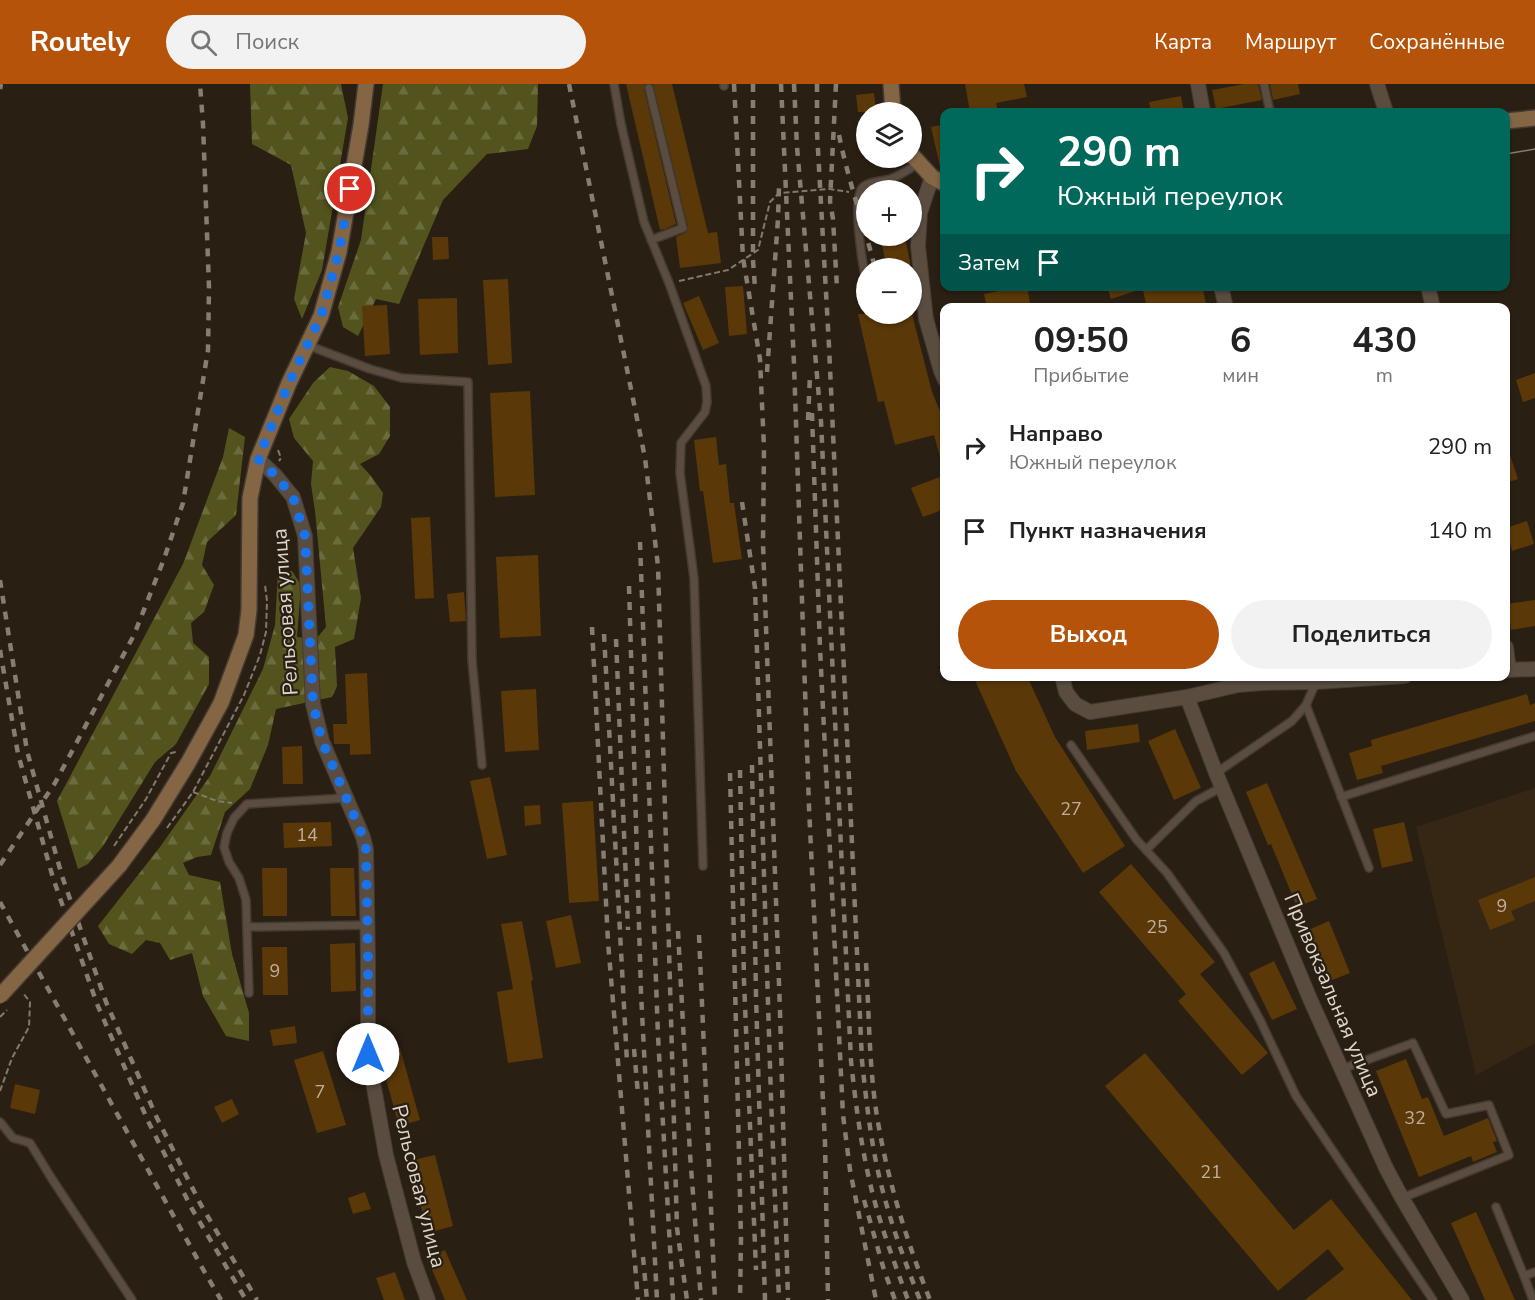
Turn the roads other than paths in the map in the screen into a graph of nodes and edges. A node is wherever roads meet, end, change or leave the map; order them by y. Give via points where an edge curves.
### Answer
1 (366, 84) edge
2 (614, 84) edge
3 (891, 84) edge
4 (1198, 84) edge
5 (1264, 84) edge
6 (1377, 84) edge
7 (649, 88) dead end
8 (892, 102) edge
9 (1202, 108) edge
10 (1269, 108) edge
11 (1385, 108) edge
12 (1535, 118) edge
13 (1510, 121) edge
14 (922, 165) edge
15 (907, 168) edge
16 (939, 181) edge
17 (651, 240) junction
18 (861, 258) edge
19 (307, 345) junction
20 (940, 367) edge
21 (258, 459) junction
22 (1535, 669) edge
23 (1510, 670) edge
24 (1063, 681) edge
25 (1290, 681) edge
26 (1315, 681) edge
27 (1187, 697) junction
28 (1306, 705) junction
29 (1535, 736) edge
30 (1071, 745) dead end
31 (482, 765) dead end
32 (1216, 773) junction
33 (1222, 787) junction
34 (1341, 797) junction
35 (346, 798) junction
36 (1146, 850) junction
37 (703, 866) dead end
38 (1369, 868) dead end
39 (368, 926) junction
40 (247, 927) junction
41 (249, 993) dead end
42 (0, 996) edge
43 (1342, 1070) junction
44 (0, 1122) edge
45 (1402, 1198) junction
46 (1496, 1207) dead end
47 (1535, 1272) edge
48 (1524, 1276) junction
49 (132, 1300) edge
50 (428, 1300) edge
51 (1433, 1300) edge
52 (1462, 1300) edge
53 (1533, 1300) edge

1 - 19 street via 339,252 321,316
2 - 17 lane
3 - 8 street
4 - 9 street
5 - 10 lane
6 - 11 street
7 - 17 lane via 683,228
12 - 13 street
14 - 16 street
15 - 18 lane via 901,175 864,185 858,192
16 - 20 street via 920,213 918,246 926,318
17 - 37 lane via 706,386 705,412 681,443 680,473 694,578
19 - 21 street
19 - 31 lane via 402,378 468,382 472,660
21 - 35 street, Рельсовая улица via 293,497 305,536 313,704 322,741
21 - 42 street, bridge via 249,498 246,634 221,703 153,820 119,866
22 - 23 street
24 - 27 street via 1075,704 1090,712
25 - 27 street via 1238,685
26 - 28 lane
27 - 32 street, Привокзальная улица
28 - 32 lane via 1292,721
28 - 34 lane
29 - 34 lane
30 - 36 lane
32 - 33 street, Привокзальная улица
33 - 36 lane via 1196,801
33 - 43 street, Привокзальная улица
34 - 38 lane
35 - 39 street, Рельсовая улица via 366,849
35 - 40 lane via 247,804 234,818 224,847 246,900
36 - 51 lane via 1224,953 1296,1096
39 - 40 lane
39 - 50 street, Рельсовая улица via 368,1054 386,1155
40 - 41 lane
43 - 45 street, Привокзальная улица
43 - 45 lane via 1413,1043 1446,1114 1489,1105 1509,1155
44 - 49 lane via 13,1137 30,1143
45 - 52 street, Привокзальная улица
46 - 48 lane
47 - 48 lane
48 - 53 lane

